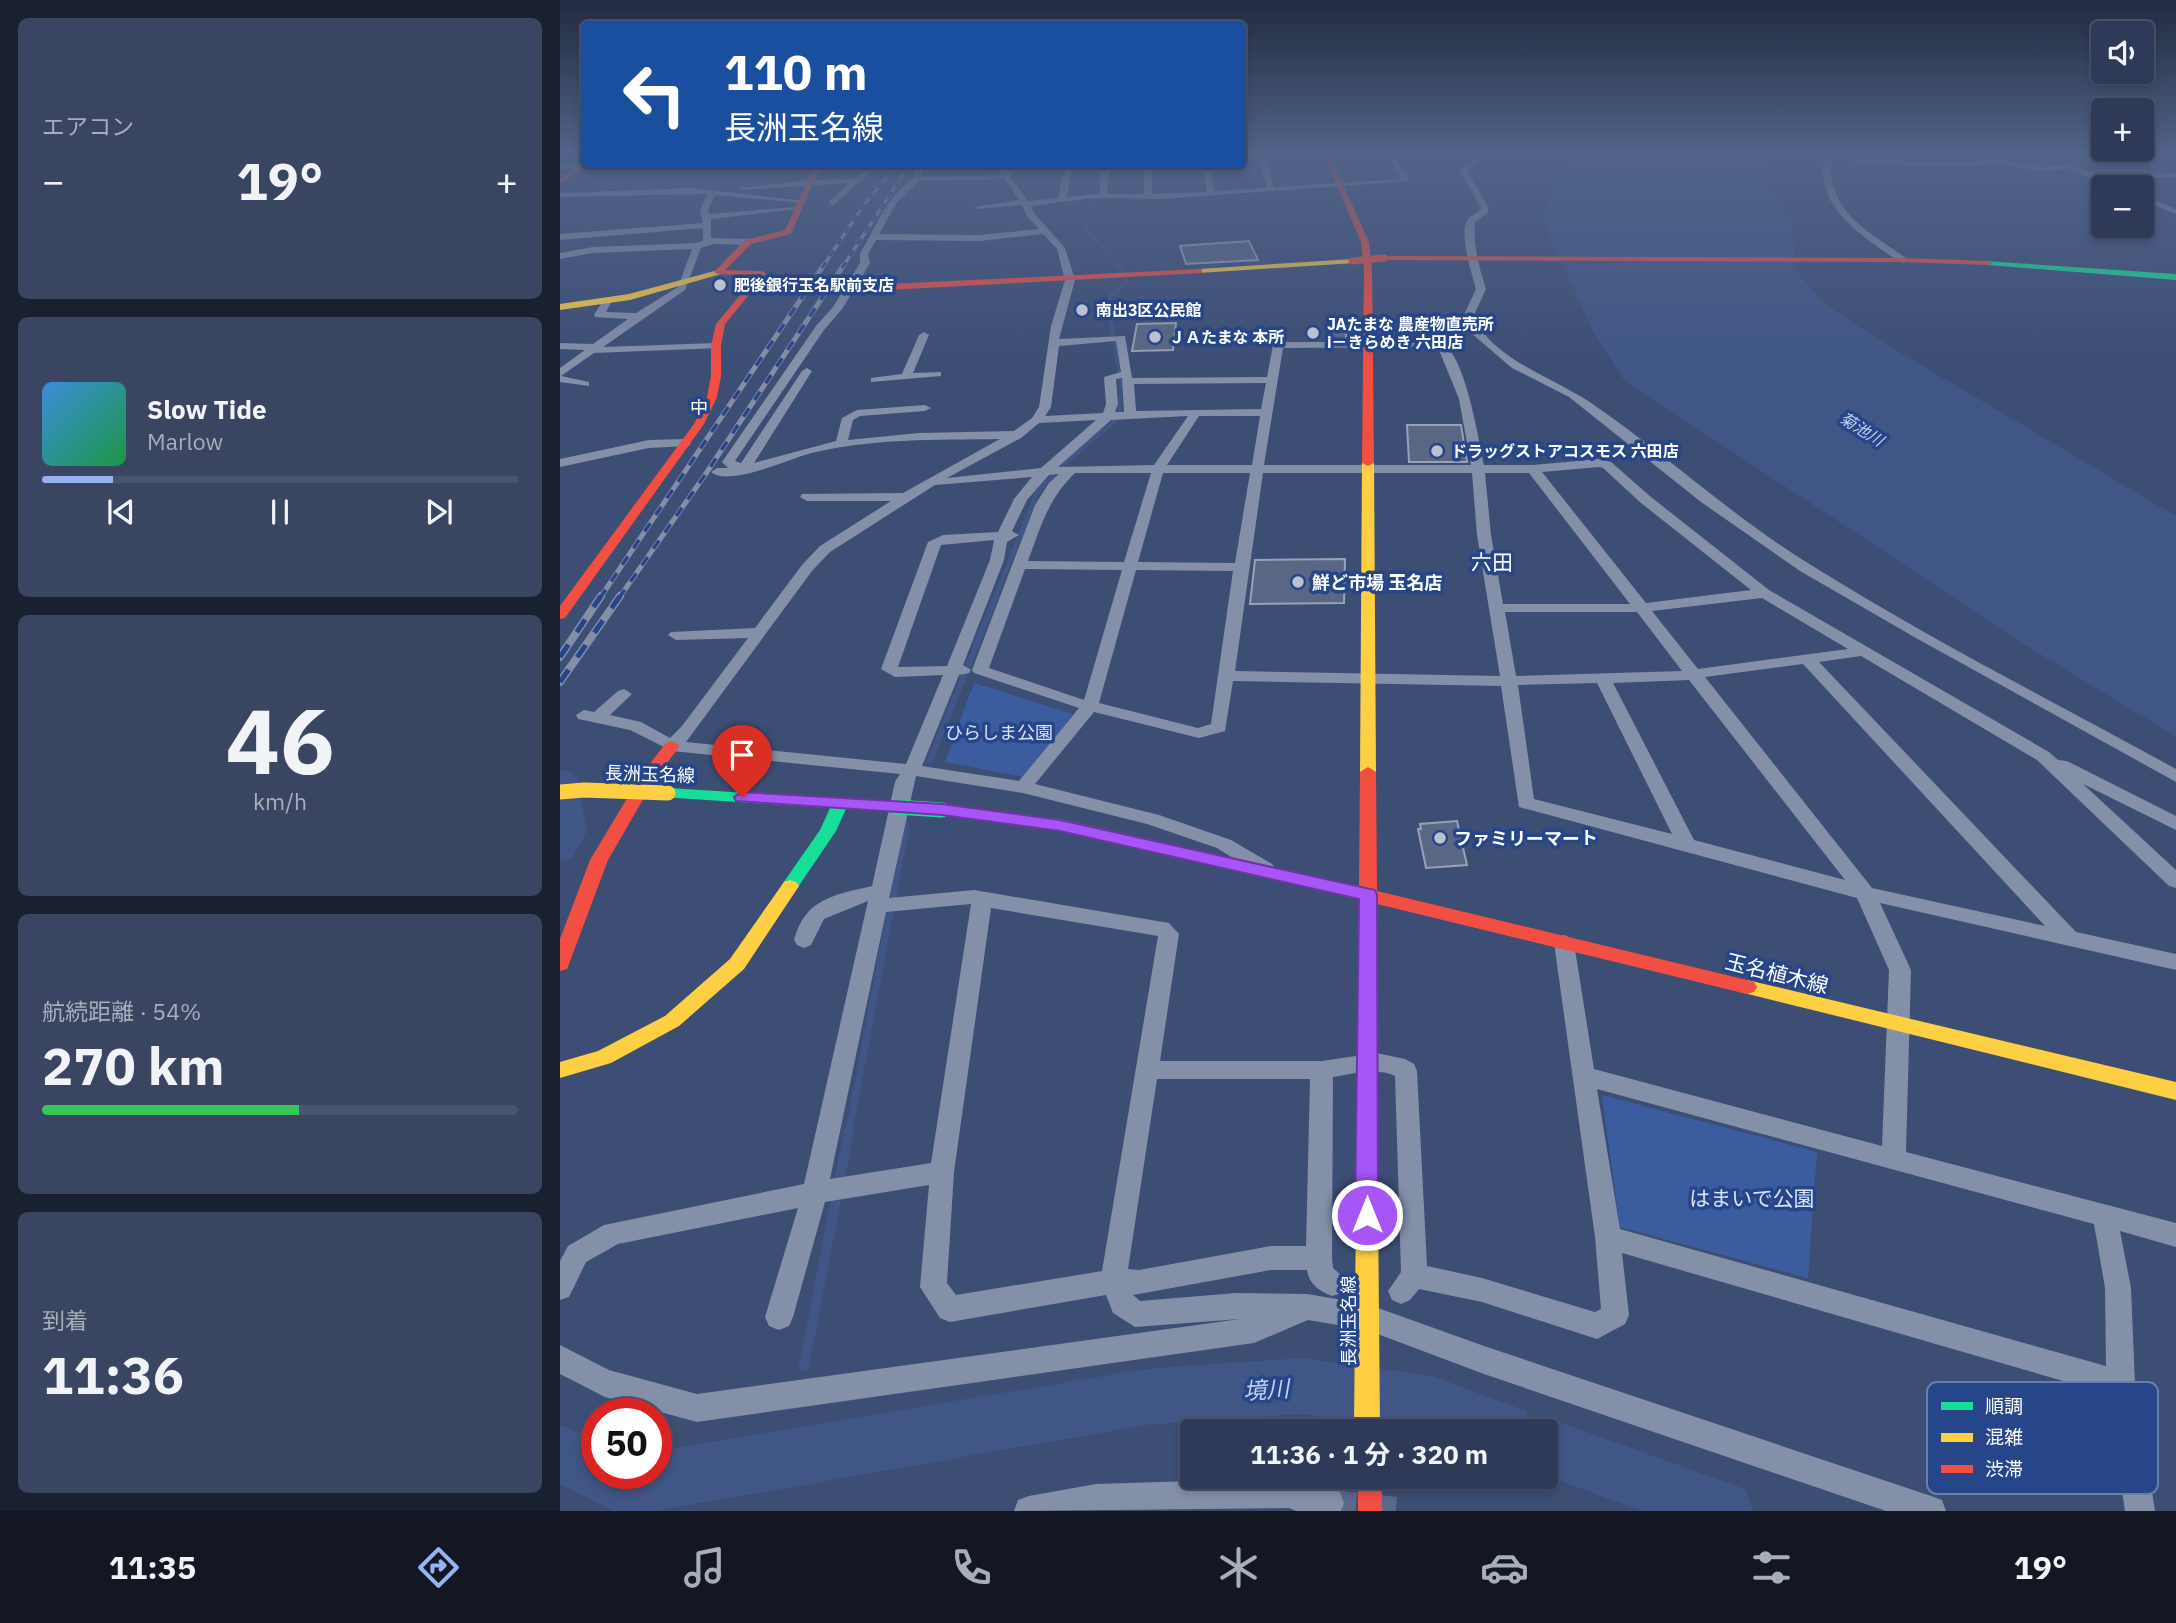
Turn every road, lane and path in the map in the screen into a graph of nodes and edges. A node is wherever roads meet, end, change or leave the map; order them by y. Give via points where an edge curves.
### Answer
1 (690, 224) edge
2 (707, 224) edge
3 (791, 224) edge
4 (881, 224) edge
5 (1038, 224) edge
6 (1357, 224) edge
7 (1472, 224) edge
8 (1856, 224) edge
9 (1044, 231) junction
10 (628, 233) junction
11 (560, 237) edge
12 (873, 237) junction
13 (623, 242) dead end
14 (710, 242) junction
15 (748, 242) junction
16 (697, 246) junction
17 (662, 248) junction
18 (643, 251) dead end
19 (560, 256) edge
20 (1477, 257) junction
21 (1897, 260) junction
22 (718, 272) junction
23 (2176, 278) edge
24 (1070, 279) junction
25 (684, 281) junction
26 (849, 289) junction
27 (607, 301) junction
28 (560, 307) edge
29 (638, 316) junction
30 (979, 329) dead end
31 (924, 335) dead end
32 (1053, 342) junction
33 (974, 344) dead end
34 (1366, 344) junction
35 (560, 346) edge
36 (716, 346) junction
37 (594, 349) junction
38 (807, 372) dead end
39 (560, 373) edge
40 (937, 374) dead end
41 (1122, 376) junction
42 (906, 377) junction
43 (892, 378) junction
44 (560, 379) edge
45 (875, 380) dead end
46 (1272, 380) junction
47 (586, 384) dead end
48 (883, 390) dead end
49 (925, 408) dead end
50 (1195, 413) junction
51 (1266, 413) junction
52 (1118, 417) junction
53 (1036, 420) junction
54 (1017, 435) junction
55 (685, 443) junction
56 (841, 444) junction
57 (560, 463) edge
58 (1257, 468) junction
59 (1366, 468) junction
60 (1158, 469) junction
61 (1478, 469) junction
62 (1533, 469) junction
63 (1059, 470) junction
64 (743, 471) junction
65 (717, 472) dead end
66 (932, 481) junction
67 (807, 497) dead end
68 (906, 497) junction
69 (1018, 535) junction
70 (1020, 565) junction
71 (1131, 567) junction
72 (1241, 567) junction
73 (1764, 593) junction
74 (1497, 608) junction
75 (1643, 608) junction
76 (560, 615) edge
77 (758, 633) junction
78 (676, 635) dead end
79 (1865, 651) junction
80 (1807, 659) junction
81 (966, 670) junction
82 (1692, 673) junction
83 (1226, 677) junction
84 (1367, 677) junction
85 (1602, 677) junction
86 (1507, 681) junction
87 (624, 694) dead end
88 (1090, 706) junction
89 (672, 746) junction
90 (2043, 756) junction
91 (911, 770) junction
92 (2176, 776) edge
93 (1023, 787) junction
94 (560, 792) edge
95 (841, 803) junction
96 (2176, 824) edge
97 (1687, 844) junction
98 (1274, 875) junction
99 (2176, 881) edge
100 (1865, 893) junction
101 (1368, 895) junction
102 (982, 900) junction
103 (886, 901) junction
104 (2068, 937) junction
105 (804, 940) dead end
106 (1564, 943) junction
107 (2176, 962) edge
108 (560, 964) edge
109 (1900, 1024) junction
110 (1367, 1062) junction
111 (560, 1070) edge
112 (1146, 1070) junction
113 (1322, 1070) junction
114 (1584, 1076) junction
115 (2176, 1091) edge
116 (1894, 1160) junction
117 (942, 1172) junction
118 (820, 1192) junction
119 (2105, 1217) junction
120 (2176, 1235) edge
121 (1608, 1237) junction
122 (1320, 1258) junction
123 (1113, 1281) junction
124 (1332, 1284) dead end
125 (560, 1288) edge
126 (1307, 1307) junction
127 (779, 1317) dead end
128 (1367, 1327) junction
129 (560, 1359) edge
130 (2114, 1382) edge
131 (2121, 1382) edge
132 (1367, 1419) edge
133 (1370, 1489) edge
134 (1096, 1505) edge
135 (1315, 1505) tunnel mouth
136 (1029, 1511) edge
137 (1370, 1511) edge
138 (1931, 1511) edge

1 - 10 street
2 - 14 street
3 - 15 street via 788,232
4 - 12 street
5 - 9 street
6 - 34 street via 1365,242
7 - 20 street
8 - 21 street
9 - 12 street via 980,238
9 - 24 street via 1061,248
10 - 11 street
10 - 13 street
12 - 26 street via 864,254 866,263
14 - 15 street
14 - 16 street
15 - 22 street
16 - 17 street
16 - 25 street
17 - 18 street
17 - 19 street
20 - 21 street
20 - 24 street, bridge via 1384,258
20 - 92 street via 1472,266 1481,289 1469,315 1474,330 1516,366 1601,414 1706,499 1805,568
21 - 23 street
22 - 25 street
22 - 36 street via 762,274 721,324
24 - 26 street
24 - 32 street
25 - 27 street
25 - 29 street via 682,288
26 - 64 street via 729,462
27 - 28 street
27 - 29 street via 599,315
29 - 37 street
30 - 33 street
31 - 42 street
32 - 41 street via 1121,338
32 - 53 street via 1045,407
34 - 46 street via 1278,345
34 - 59 street
34 - 61 street via 1438,344 1444,348 1465,399
35 - 37 street
36 - 37 street
36 - 55 street via 712,397
37 - 39 street
38 - 64 street
40 - 42 street
41 - 46 street
41 - 52 street
41 - 52 street via 1110,377
42 - 43 street
43 - 45 street
43 - 48 street
44 - 47 street
46 - 51 street
49 - 56 street via 852,415
50 - 51 street
50 - 52 street
50 - 60 street
51 - 58 street
52 - 53 street
52 - 63 street
53 - 54 street
54 - 56 street
54 - 66 street
55 - 57 street via 649,444
55 - 76 street
56 - 64 street
58 - 59 street
58 - 60 street
58 - 72 street
59 - 61 street
59 - 84 street
60 - 63 street
60 - 71 street
61 - 62 street
61 - 74 street
62 - 73 street via 1607,465
62 - 75 street
63 - 66 street
63 - 69 street via 1054,486
63 - 69 street via 1021,499
64 - 65 street
66 - 68 street
67 - 68 street
68 - 77 street via 825,549
69 - 70 street
69 - 81 street
69 - 81 street via 935,542 889,668 895,672
70 - 71 street
70 - 81 street
71 - 72 street
71 - 88 street
72 - 83 street
73 - 75 street
73 - 79 street
74 - 75 street
74 - 86 street
75 - 82 street
77 - 78 street
77 - 89 street
79 - 80 street
79 - 90 street
80 - 82 street
80 - 104 street
81 - 88 street
81 - 91 street
82 - 85 street
82 - 100 street
83 - 84 street
83 - 88 street via 1219,727 1199,733
84 - 86 street
84 - 101 street
85 - 86 street
85 - 97 street
86 - 97 street via 1525,803
87 - 89 street via 591,716 635,726
88 - 93 street
89 - 91 street
89 - 108 street via 649,775 599,860
90 - 96 street
90 - 99 street
91 - 93 street
91 - 103 street via 892,824
93 - 98 street via 1152,819 1224,844
94 - 95 street, 長洲玉名線, bridge
95 - 98 street, 長洲玉名線, bridge via 1060,825
95 - 111 street via 828,831 737,964 672,1021 604,1057
97 - 100 street
98 - 101 street, 長洲玉名線
100 - 104 street
100 - 109 street via 1900,970
101 - 106 street, 玉名植木線
101 - 110 street, 長洲玉名線
102 - 103 street
102 - 112 street via 1162,928 1169,933
102 - 117 street
103 - 105 street via 863,894 819,912 812,917
103 - 118 street
104 - 107 street
106 - 109 street, 玉名植木線
106 - 114 street
109 - 115 street, 玉名植木線
109 - 116 street
110 - 113 street
110 - 121 street via 1395,1063 1406,1071 1408,1283 1482,1290 1597,1326 1615,1315
110 - 128 street, 長洲玉名線
112 - 113 street
112 - 123 street
113 - 122 street
114 - 116 street
114 - 121 street
116 - 119 street
117 - 118 street
117 - 123 street via 933,1287 950,1309
118 - 125 street via 613,1233 577,1254
118 - 127 street
119 - 120 street
119 - 131 street via 2118,1288
121 - 130 street
122 - 123 street via 1271,1258 1139,1282
122 - 124 street via 1320,1274
123 - 126 street via 1123,1304 1135,1314
126 - 128 street
126 - 129 street via 1254,1330 697,1408 605,1383
128 - 132 street, 長洲玉名線
128 - 138 street via 1484,1360
133 - 137 street, bridge
134 - 135 street via 1290,1493
134 - 136 street

